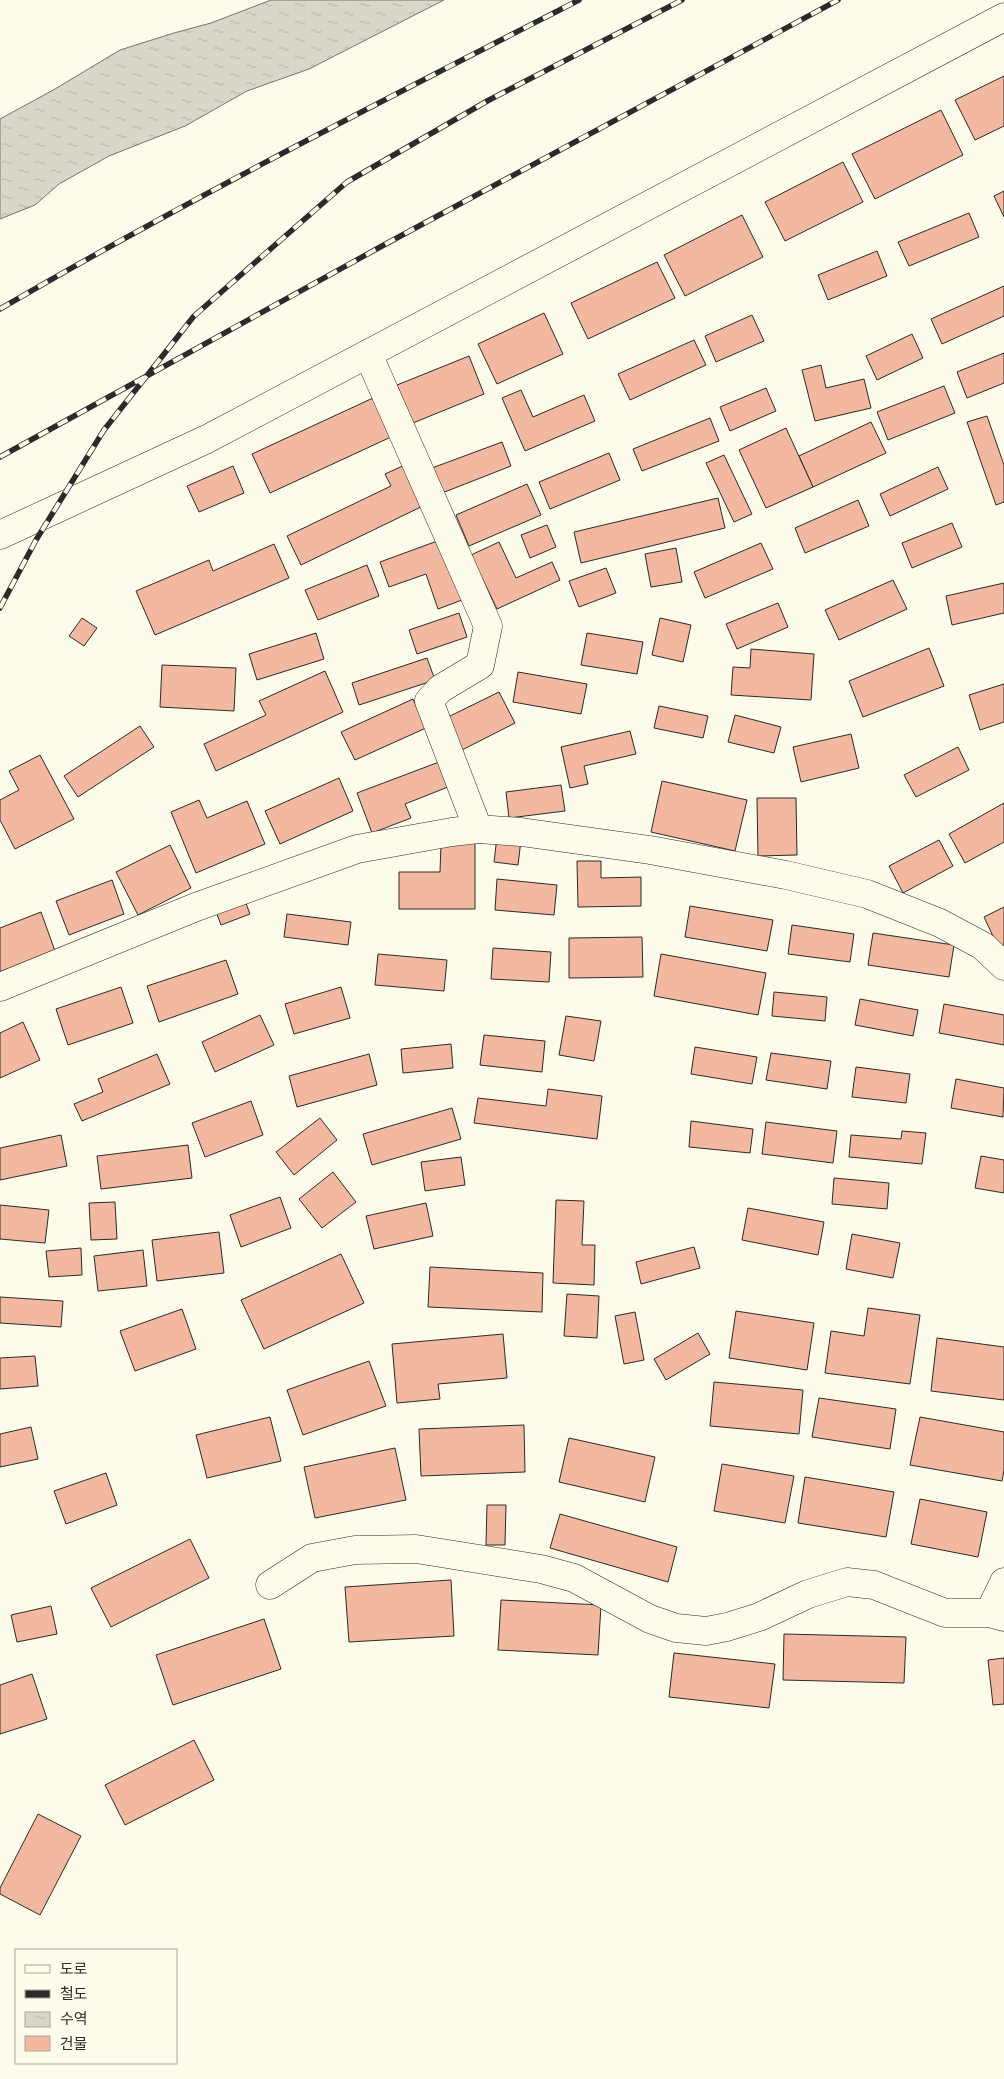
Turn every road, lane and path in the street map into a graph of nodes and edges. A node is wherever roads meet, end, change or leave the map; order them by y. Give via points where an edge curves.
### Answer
1 (1004, 17) edge
2 (368, 354) junction
3 (0, 535) edge
4 (478, 829) junction
5 (1004, 966) edge
6 (0, 988) edge
7 (1004, 1582) edge
8 (270, 1585) dead end
9 (997, 1615) edge

1 - 2 street
2 - 3 street via 207,439
2 - 4 street via 488,626 480,665 440,689 430,701
4 - 5 street via 650,850 786,875 867,894 940,923 984,946
4 - 6 street via 357,849 196,907
7 - 9 street
8 - 9 street via 312,1558 355,1550 416,1549 541,1569 574,1578 650,1619 676,1628 706,1631 727,1627 847,1582 874,1585 945,1613

